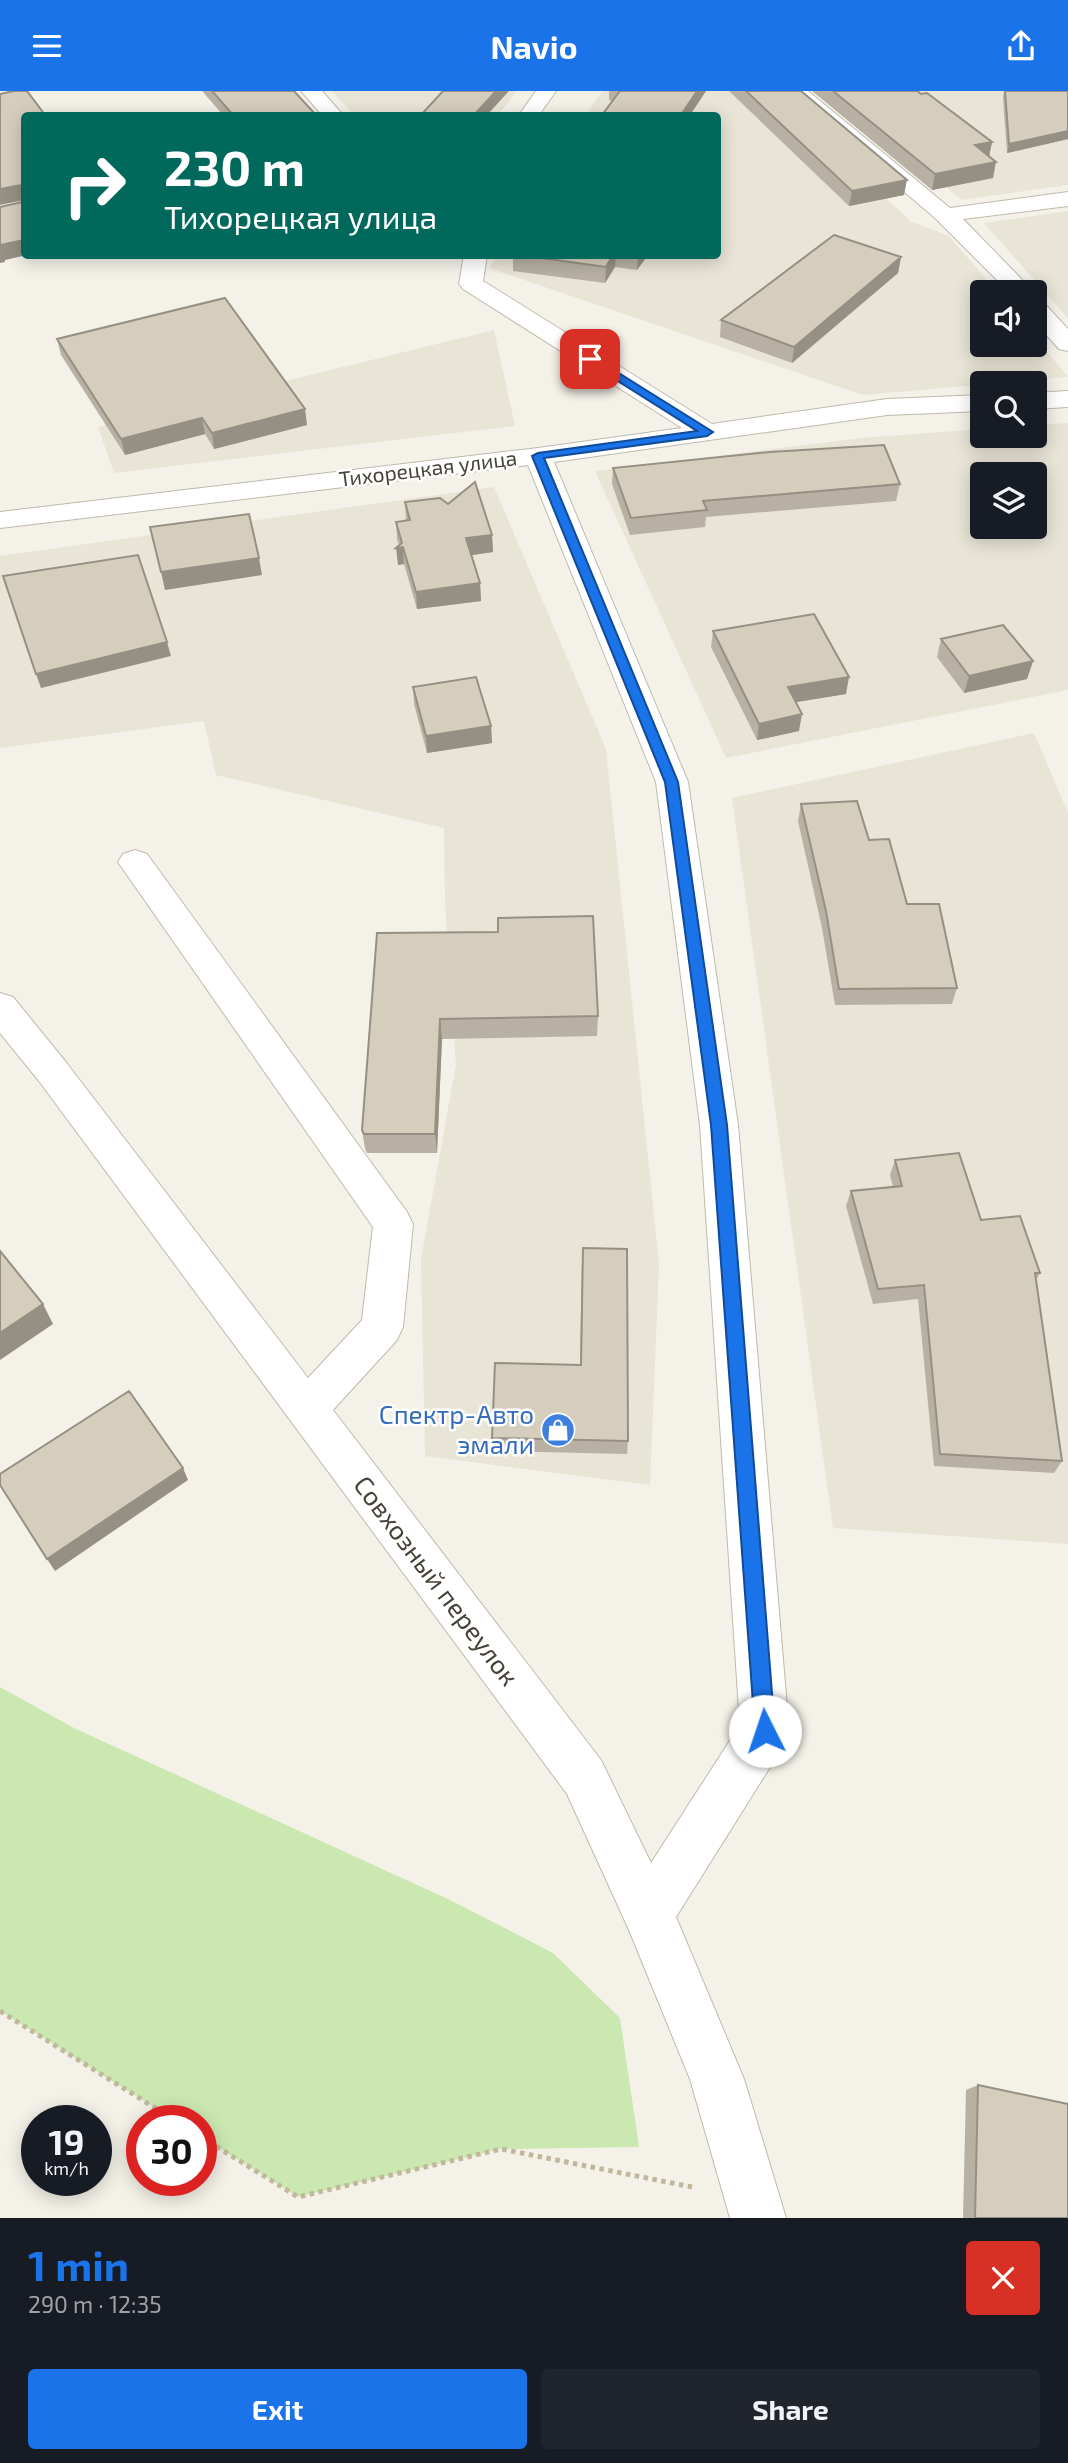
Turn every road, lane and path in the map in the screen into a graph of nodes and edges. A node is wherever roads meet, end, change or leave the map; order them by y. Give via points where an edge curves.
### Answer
1 (311, 91) edge
2 (546, 91) edge
3 (795, 91) edge
4 (329, 112) edge
5 (530, 112) edge
6 (1068, 199) edge
7 (946, 215) junction
8 (475, 259) edge
9 (1012, 280) edge
10 (1047, 321) edge
11 (1068, 344) edge
12 (1068, 399) edge
13 (1047, 400) edge
14 (970, 404) edge
15 (707, 432) junction
16 (538, 456) junction
17 (0, 520) edge
18 (135, 862) dead end
19 (0, 1007) edge
20 (307, 1409) junction
21 (648, 1914) junction
22 (0, 2011) edge
23 (150, 2105) edge
24 (217, 2147) edge
25 (755, 2209) edge

1 - 4 street
2 - 5 street
3 - 7 street
6 - 7 street
7 - 9 street
8 - 15 street via 471,284
10 - 11 street
12 - 13 street
14 - 15 street, Тихорецкая улица via 887,407
15 - 16 street, Тихорецкая улица
16 - 17 street, Тихорецкая улица
16 - 21 street via 672,782 719,1125 765,1731
18 - 20 street via 393,1224 382,1327
19 - 20 street, Совхозный переулок
20 - 21 street, Совхозный переулок via 584,1777
21 - 25 street, Совхозный переулок via 717,2079
22 - 23 path
24 - 25 path via 298,2197 501,2149

